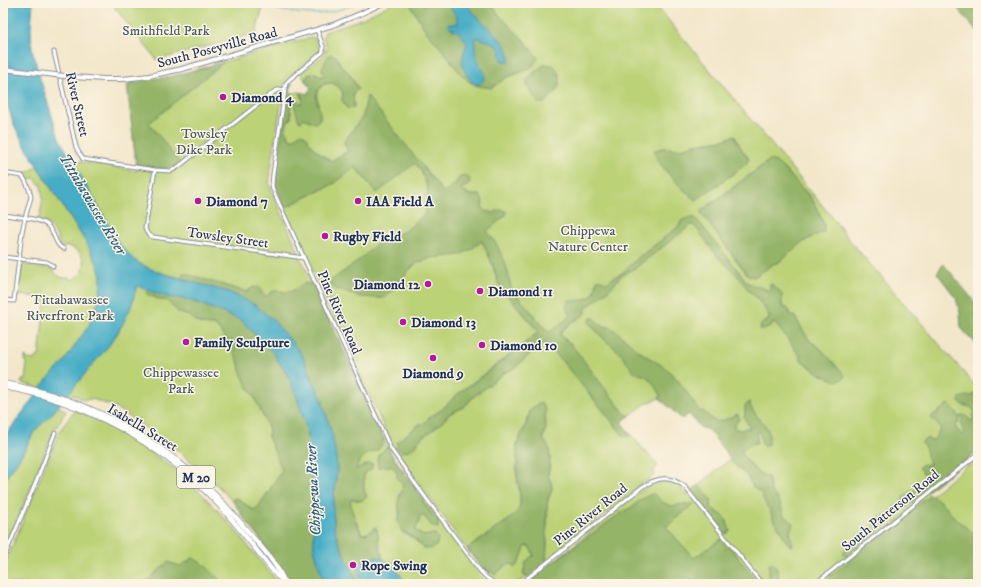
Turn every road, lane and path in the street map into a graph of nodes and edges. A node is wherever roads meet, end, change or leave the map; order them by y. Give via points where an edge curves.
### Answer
1 (383, 3) edge
2 (317, 30) junction
3 (54, 52) dead end
4 (3, 68) edge
5 (285, 89) junction
6 (155, 170) junction
7 (3, 173) edge
8 (3, 215) edge
9 (25, 218) junction
10 (64, 249) dead end
11 (3, 257) edge
12 (304, 258) junction
13 (19, 259) junction
14 (53, 266) dead end
15 (3, 300) edge
16 (3, 383) edge
17 (3, 387) edge
18 (80, 407) junction
19 (55, 433) dead end
20 (978, 454) edge
21 (3, 560) edge
22 (285, 582) edge
23 (496, 584) edge
24 (520, 584) edge
25 (762, 584) edge
26 (815, 584) edge

1 - 2 main road, South Poseyville Road
2 - 4 main road, South Poseyville Road, bridge via 182,70 149,76 103,79
2 - 5 street, Pine River Road via 324,46 323,52 290,79
3 - 6 street, River Street via 76,147 84,159
5 - 6 street via 272,94 173,170
5 - 12 street, Pine River Road via 272,185
6 - 12 street, Towsley Street via 145,228 149,235
7 - 9 street via 22,176 27,183 31,197
8 - 9 street
9 - 10 street via 43,222 52,231 59,246
9 - 13 street
11 - 13 street
12 - 23 street, Pine River Road via 391,449 481,572
13 - 14 street via 47,262
13 - 15 street via 14,301
16 - 18 highway, M 20 via 42,392
17 - 18 highway, M 20
18 - 22 highway, Isabella Street / M 20 via 130,434 185,473 219,505 277,576
19 - 21 street
20 - 26 street, South Patterson Road
24 - 25 street, Pine River Road via 642,486 661,478 679,482 690,493

